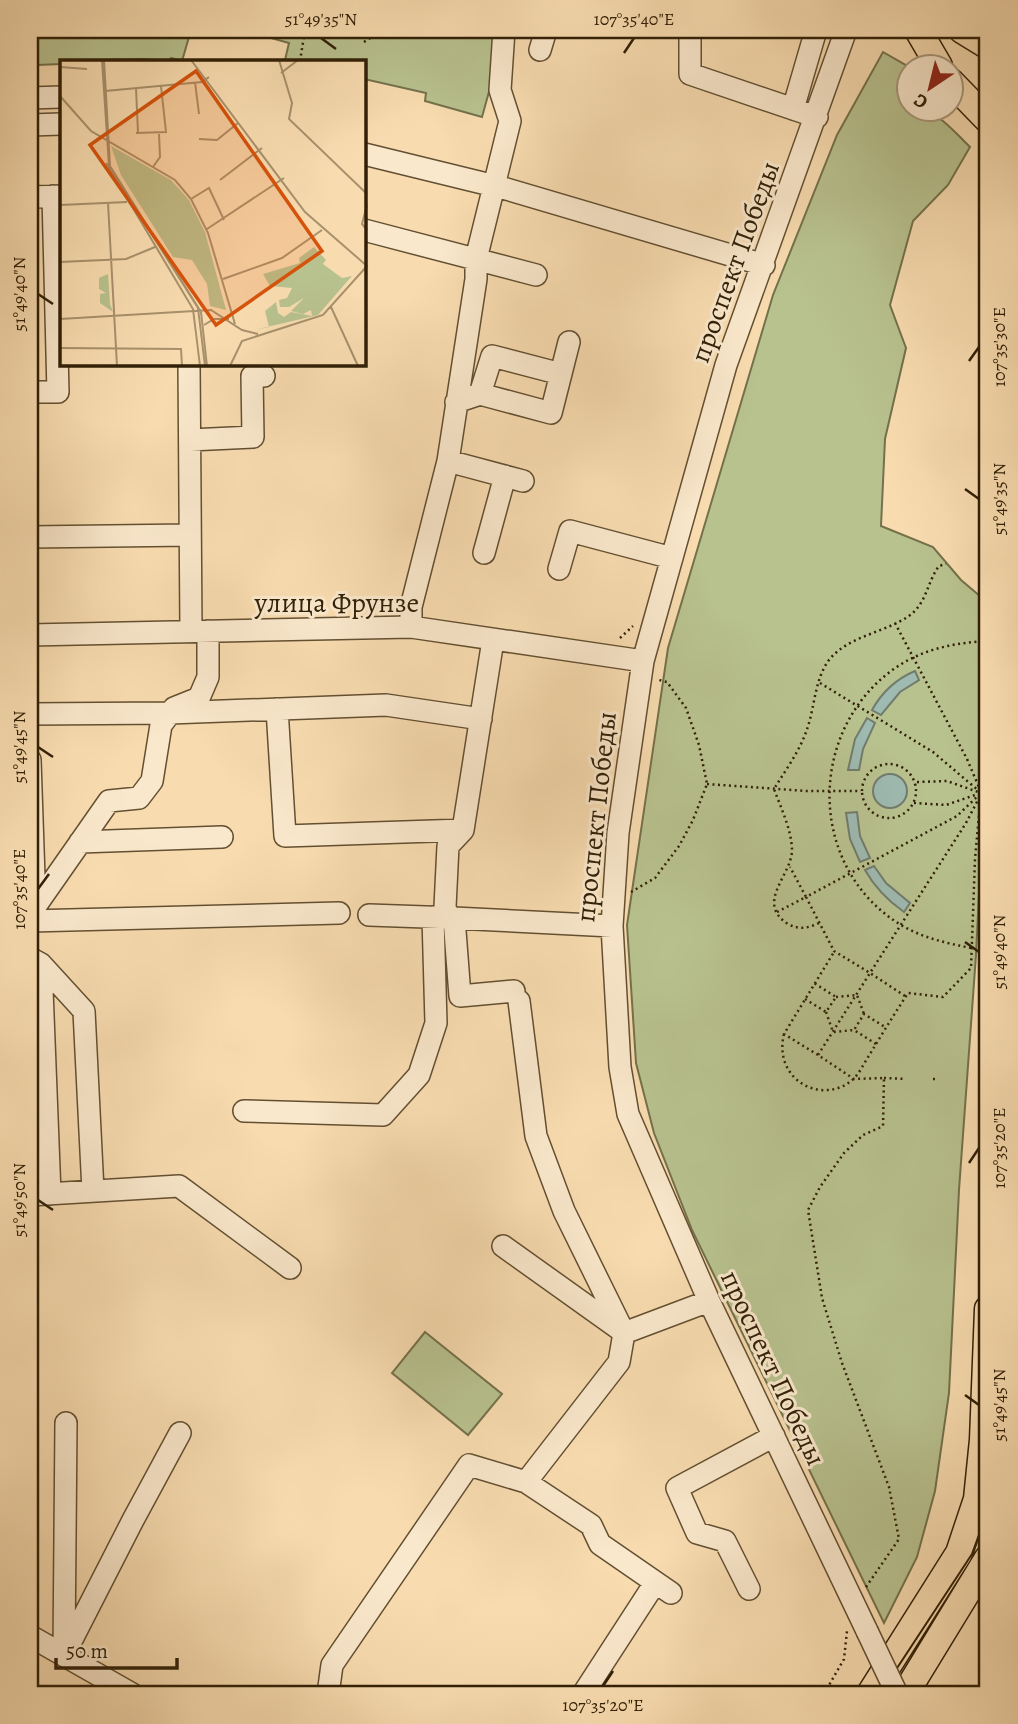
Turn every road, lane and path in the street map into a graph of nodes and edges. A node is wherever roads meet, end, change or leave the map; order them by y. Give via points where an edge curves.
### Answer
1 (304, 30) edge
2 (382, 30) edge
3 (504, 30) edge
4 (690, 30) edge
5 (816, 30) edge
6 (846, 30) edge
7 (918, 30) edge
8 (962, 30) edge
9 (364, 42) dead end
10 (988, 46) edge
11 (931, 52) edge
12 (300, 60) edge
13 (965, 96) edge
14 (60, 97) edge
15 (30, 99) edge
16 (793, 109) junction
17 (817, 117) junction
18 (988, 120) edge
19 (60, 124) edge
20 (30, 125) edge
21 (366, 154) edge
22 (499, 187) junction
23 (57, 196) edge
24 (30, 197) edge
25 (366, 231) edge
26 (476, 259) junction
27 (764, 265) junction
28 (536, 275) dead end
29 (569, 342) dead end
30 (189, 366) edge
31 (561, 374) junction
32 (264, 376) dead end
33 (30, 392) edge
34 (480, 394) junction
35 (456, 401) junction
36 (190, 440) junction
37 (448, 461) junction
38 (191, 535) junction
39 (30, 537) edge
40 (484, 553) dead end
41 (672, 558) junction
42 (946, 565) dead end
43 (559, 569) dead end
44 (895, 623) junction
45 (634, 625) dead end
46 (411, 627) junction
47 (200, 631) junction
48 (988, 632) edge
49 (30, 635) edge
50 (620, 638) dead end
51 (493, 640) junction
52 (986, 641) junction
53 (913, 658) junction
54 (643, 661) junction
55 (656, 679) dead end
56 (819, 682) junction
57 (857, 705) junction
58 (277, 709) junction
59 (170, 713) junction
60 (30, 714) edge
61 (481, 719) junction
62 (30, 760) edge
63 (915, 782) junction
64 (707, 784) junction
65 (774, 789) junction
66 (829, 791) junction
67 (861, 791) junction
68 (981, 793) junction
69 (914, 803) junction
70 (463, 830) junction
71 (222, 837) dead end
72 (80, 842) junction
73 (789, 866) junction
74 (850, 874) junction
75 (634, 892) dead end
76 (806, 897) junction
77 (777, 912) junction
78 (339, 913) dead end
79 (32, 914) edge
80 (369, 915) dead end
81 (443, 918) junction
82 (819, 923) junction
83 (900, 925) junction
84 (611, 926) junction
85 (971, 948) junction
86 (834, 951) junction
87 (35, 961) edge
88 (870, 973) junction
89 (814, 984) junction
90 (857, 995) junction
91 (905, 996) junction
92 (836, 997) junction
93 (805, 999) junction
94 (826, 1012) junction
95 (864, 1014) junction
96 (886, 1028) junction
97 (854, 1030) junction
98 (833, 1032) junction
99 (784, 1034) junction
100 (876, 1044) junction
101 (818, 1055) junction
102 (884, 1078) junction
103 (854, 1079) junction
104 (906, 1079) dead end
105 (244, 1111) dead end
106 (93, 1191) junction
107 (40, 1194) edge
108 (503, 1245) dead end
109 (290, 1268) dead end
110 (709, 1301) junction
111 (988, 1309) edge
112 (624, 1333) junction
113 (66, 1423) dead end
114 (180, 1433) dead end
115 (774, 1436) junction
116 (526, 1482) junction
117 (988, 1558) edge
118 (749, 1588) dead end
119 (862, 1592) dead end
120 (857, 1631) junction
121 (30, 1636) edge
122 (64, 1655) junction
123 (132, 1694) edge
124 (328, 1694) edge
125 (583, 1694) edge
126 (824, 1694) edge
127 (870, 1694) edge
128 (897, 1694) edge
129 (905, 1694) edge

1 - 12 path
2 - 9 path
3 - 22 street via 500,90 510,121
4 - 16 street via 690,74
5 - 16 street
6 - 17 street, проспект Победы
7 - 11 main road
8 - 10 main road
13 - 18 main road
14 - 15 street
16 - 17 street
17 - 27 street, проспект Победы
19 - 20 street
21 - 22 street
22 - 26 street
22 - 27 street
23 - 24 street
23 - 33 street via 58,392
25 - 26 street
26 - 28 street
26 - 35 street
27 - 41 street, проспект Победы via 726,365
29 - 31 street
30 - 36 street
31 - 34 street via 492,356
31 - 34 street via 551,412
32 - 36 street via 252,376 253,437
34 - 35 street
35 - 37 street
36 - 38 street
37 - 40 street via 514,478
37 - 46 street via 411,607
38 - 39 street
38 - 47 street
41 - 43 street via 570,531
41 - 54 street, проспект Победы
42 - 44 path via 934,572 927,595 916,610
44 - 53 path
44 - 56 path via 849,642 826,664
45 - 50 path
46 - 47 street, улица Фрунзе
46 - 51 street, улица Фрунзе
47 - 49 street, улица Фрунзе
47 - 59 street via 208,677 199,698
48 - 52 path
51 - 54 street, улица Фрунзе
51 - 61 street
52 - 53 path via 936,648
52 - 68 path
53 - 57 path via 892,671
53 - 68 path
54 - 84 street, проспект Победы via 618,833
55 - 64 path via 667,682 685,708
56 - 57 path
56 - 65 path via 806,735
57 - 66 path via 836,746
57 - 68 path via 933,752
58 - 59 street
58 - 61 street via 386,705
58 - 70 street via 285,836
59 - 60 street
59 - 72 street via 162,725 152,781 139,798 109,801
61 - 70 street
62 - 79 street
63 - 67 path via 900,766 889,765 870,772
63 - 68 path via 947,781
63 - 69 path
64 - 65 path
64 - 75 path via 679,846 655,878
65 - 66 path
65 - 73 path via 791,839
66 - 67 path
66 - 74 path via 835,838
67 - 69 path via 863,802 879,816 900,816
68 - 69 path via 946,805
68 - 74 path via 957,816
68 - 83 path
68 - 85 path
70 - 81 street via 448,846 447,914
71 - 72 street
72 - 79 street
73 - 76 path
73 - 77 path via 775,897
74 - 76 path
74 - 83 path via 872,902
76 - 77 path
76 - 82 path
77 - 82 path via 796,927
78 - 79 street
80 - 81 street
81 - 84 street
81 - 105 street via 436,1023 419,1075 383,1115
81 - 112 street via 460,996 517,996 536,1136 564,1210
82 - 86 path
83 - 85 path via 934,941
83 - 88 path
84 - 110 street, проспект Победы via 620,1067 628,1114
85 - 91 path via 971,968 943,997
86 - 88 path
86 - 89 path
87 - 106 street via 84,1011
87 - 107 street
88 - 90 path
88 - 91 path
89 - 92 path
89 - 93 path
90 - 92 path
90 - 95 path
90 - 98 path
91 - 96 path
92 - 94 path
93 - 94 path
93 - 99 path
94 - 98 path
95 - 96 path
95 - 97 path
96 - 100 path
97 - 98 path
97 - 100 path
98 - 101 path
99 - 101 path
99 - 103 path via 785,1064 804,1085 828,1090
100 - 103 path
101 - 103 path
102 - 103 path
102 - 104 path
102 - 119 path via 883,1126 863,1135 844,1153 808,1210 822,1298 889,1487 899,1539
106 - 107 street
106 - 109 street via 179,1186
108 - 112 street
110 - 112 street
110 - 115 street, проспект Победы
111 - 127 main road via 977,1499 958,1553
112 - 116 street via 619,1362
113 - 122 street
114 - 122 street
115 - 118 street via 677,1488 697,1533 726,1541
115 - 120 street, проспект Победы
116 - 124 street via 469,1465 332,1665
116 - 125 street via 591,1525 600,1544 663,1588
117 - 129 main road
120 - 126 path
120 - 128 street, проспект Победы, bridge
121 - 122 street
122 - 123 street

